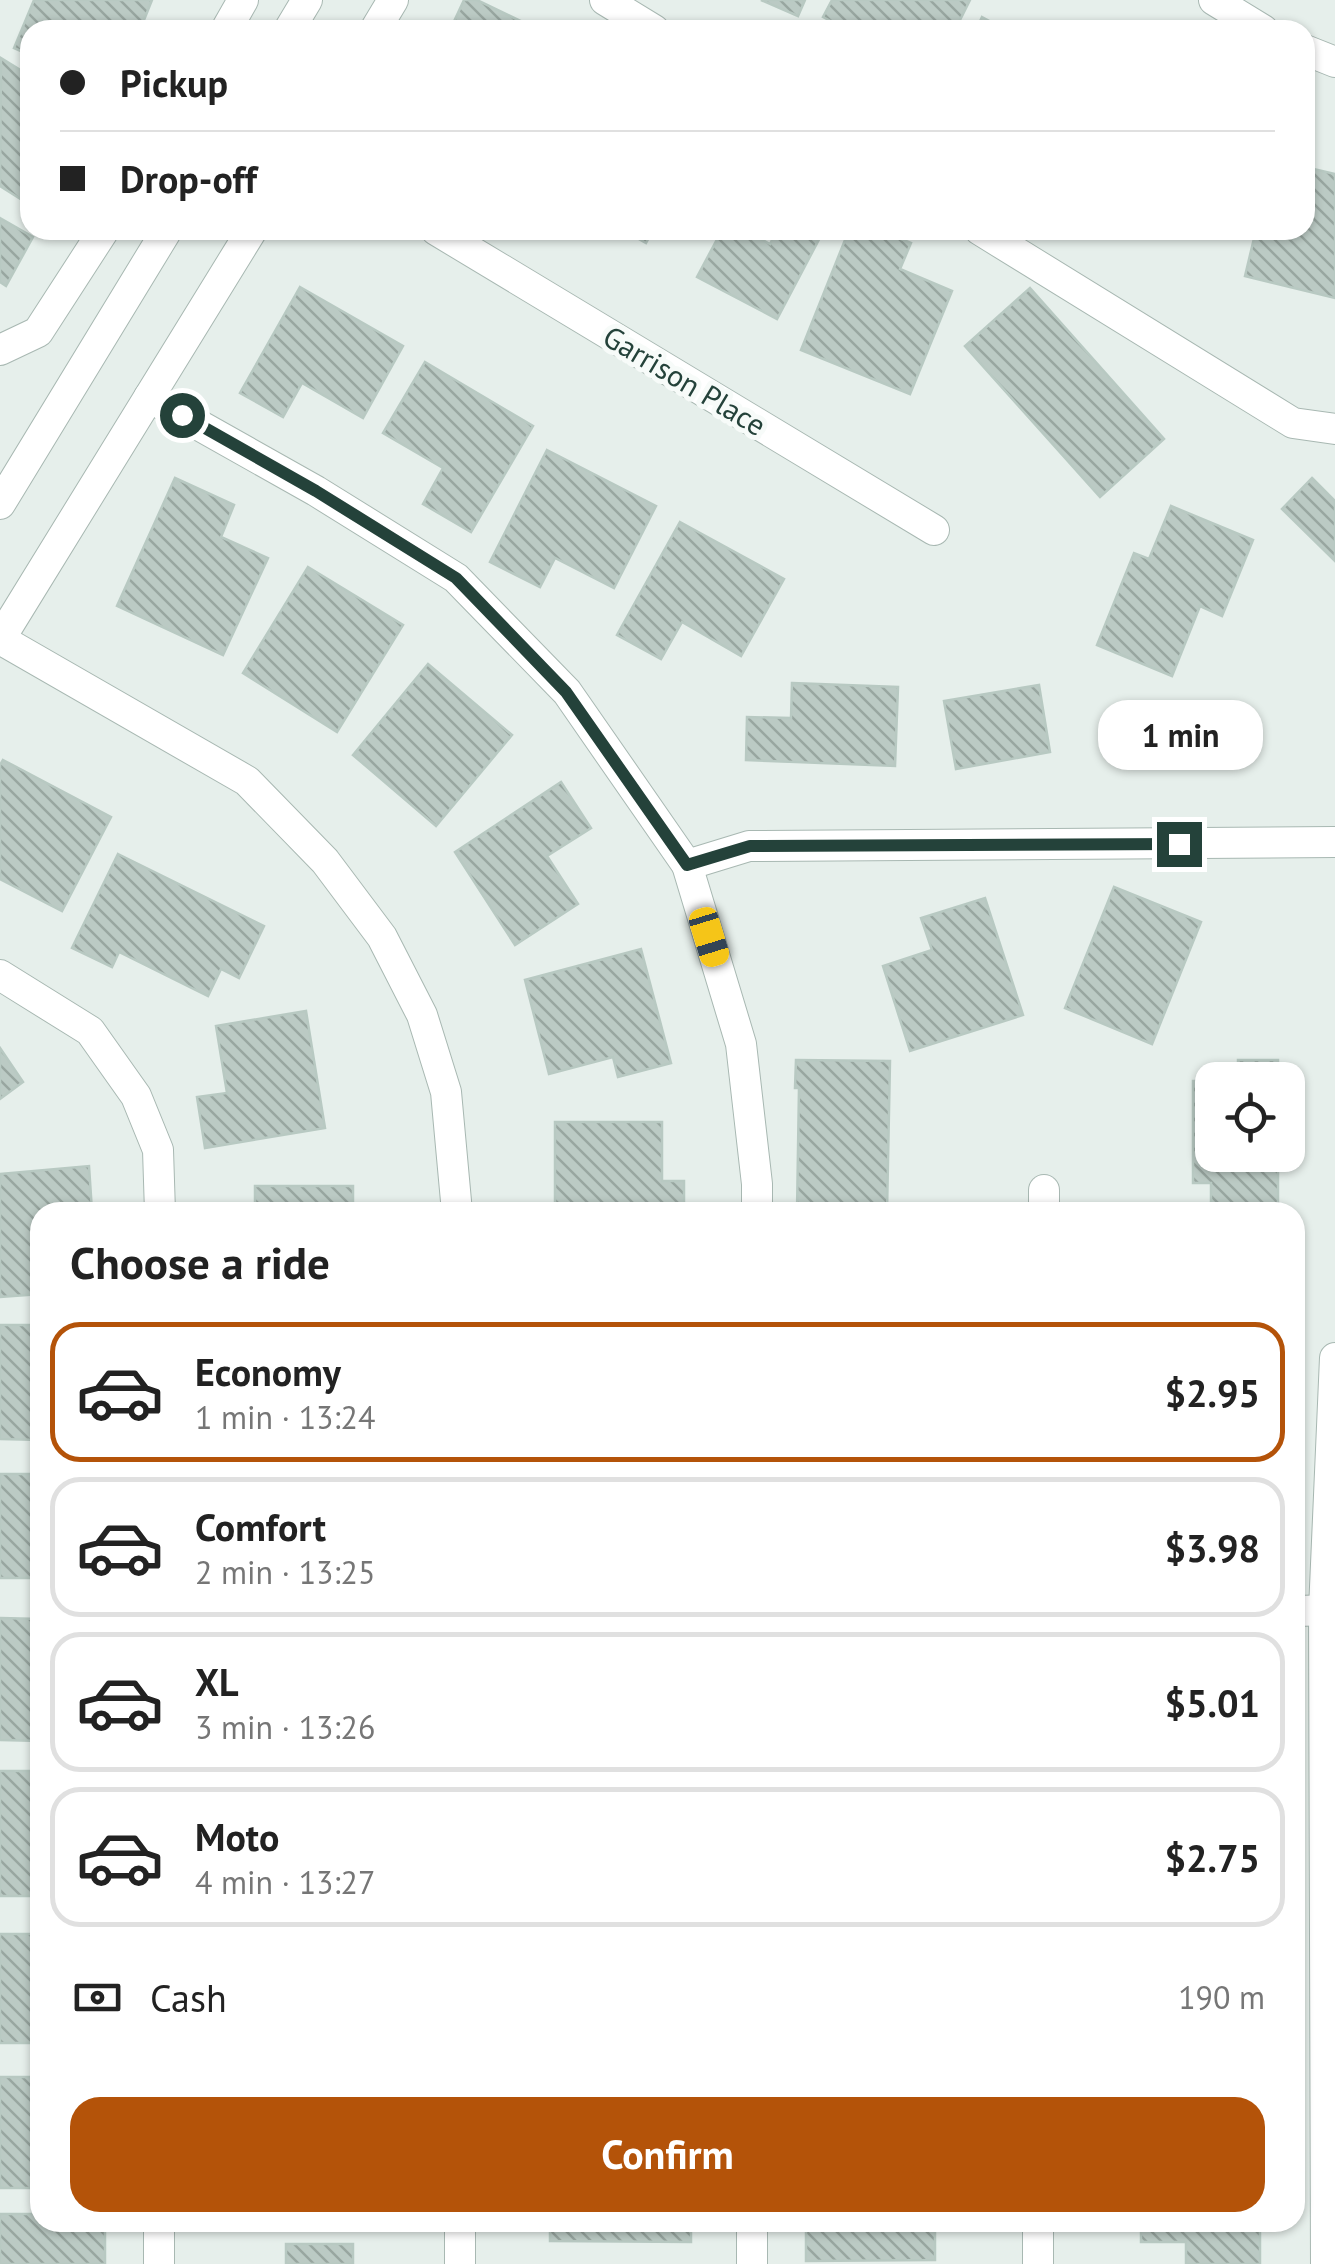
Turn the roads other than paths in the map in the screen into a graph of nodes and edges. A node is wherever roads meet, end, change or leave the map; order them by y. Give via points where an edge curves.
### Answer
1 (605, 0) edge
2 (1214, 0) edge
3 (638, 20) edge
4 (1247, 20) edge
5 (98, 240) edge
6 (161, 240) edge
7 (246, 240) edge
8 (453, 240) edge
9 (996, 240) edge
10 (0, 350) edge
11 (149, 398) junction
12 (1335, 429) edge
13 (0, 504) edge
14 (934, 530) dead end
15 (0, 638) edge
16 (1335, 842) edge
17 (687, 865) junction
18 (0, 974) edge
19 (160, 1202) edge
20 (456, 1202) edge
21 (757, 1202) edge
22 (1335, 1358) edge
23 (1318, 1610) edge
24 (159, 2232) edge
25 (460, 2232) edge
26 (752, 2232) edge
27 (1038, 2232) edge
28 (159, 2264) edge
29 (460, 2264) edge
30 (752, 2264) edge
31 (1038, 2264) edge
32 (1326, 2264) edge

1 - 3 street
2 - 4 street
5 - 10 street via 38,332
6 - 13 street
7 - 11 street
8 - 14 street, Garrison Place
9 - 12 street via 1293,423
11 - 15 street
11 - 17 street via 456,578 566,692
15 - 20 street via 247,780 326,861 382,937 422,1015 446,1092
16 - 17 street via 750,846
17 - 21 street via 741,1044
18 - 19 street via 90,1032 136,1096 158,1150
22 - 23 street
23 - 32 street
24 - 28 street
25 - 29 street
26 - 30 street
27 - 31 street

